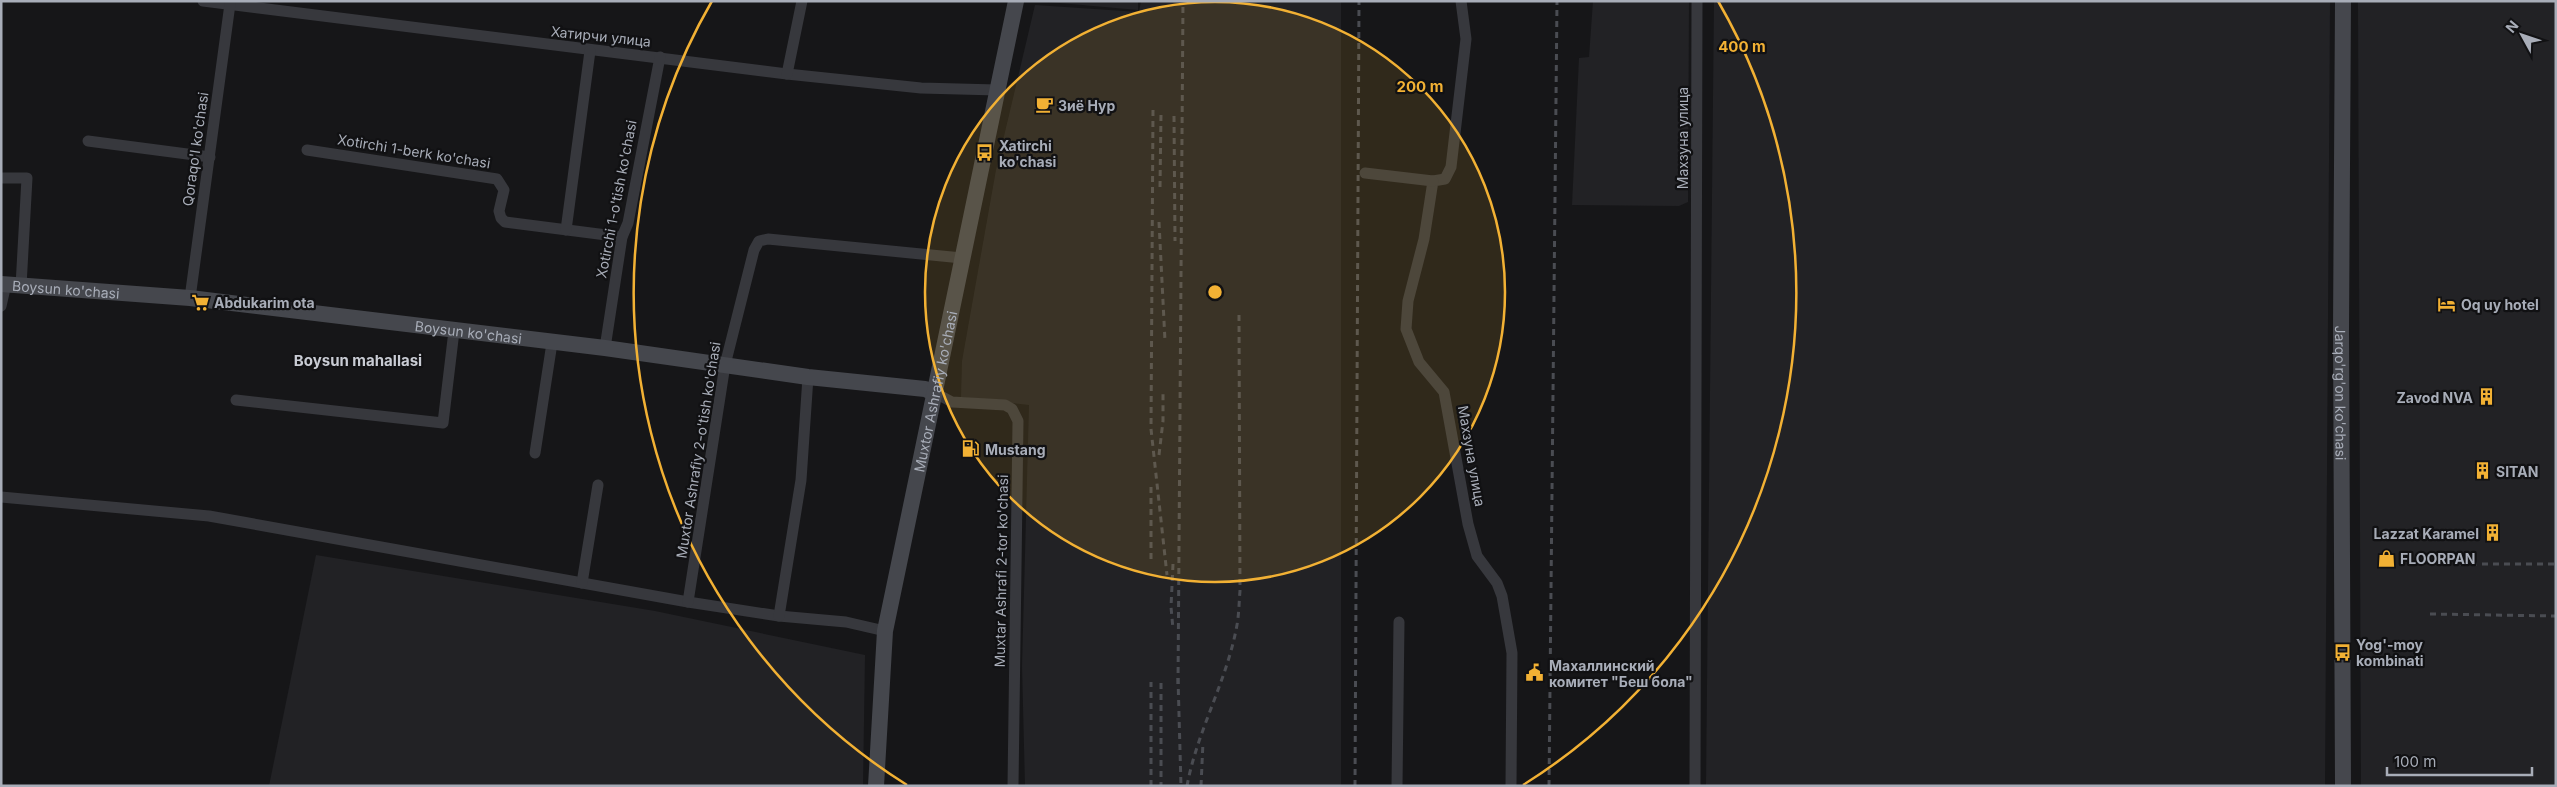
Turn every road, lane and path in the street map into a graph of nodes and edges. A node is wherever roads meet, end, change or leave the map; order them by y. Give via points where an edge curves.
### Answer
1 (203, 1) edge
2 (802, 1) edge
3 (1016, 1) edge
4 (1461, 1) edge
5 (1697, 1) edge
6 (2343, 1) edge
7 (2352, 1) edge
8 (230, 4) junction
9 (590, 51) junction
10 (660, 57) junction
11 (787, 74) junction
12 (997, 90) junction
13 (88, 141) dead end
14 (307, 150) dead end
15 (210, 157) junction
16 (1365, 174) dead end
17 (1, 178) edge
18 (1433, 181) junction
19 (566, 230) junction
20 (622, 237) junction
21 (962, 258) junction
22 (9, 285) edge
23 (190, 298) junction
24 (1, 306) edge
25 (454, 331) junction
26 (552, 343) junction
27 (605, 348) junction
28 (725, 365) junction
29 (808, 377) junction
30 (935, 393) junction
31 (236, 400) dead end
32 (535, 453) dead end
33 (598, 485) dead end
34 (1, 497) edge
35 (582, 583) junction
36 (688, 602) junction
37 (779, 616) junction
38 (1399, 622) dead end
39 (885, 631) junction
40 (876, 786) edge
41 (1013, 786) edge
42 (1397, 786) edge
43 (1511, 786) edge
44 (1695, 786) edge
45 (2343, 786) edge
46 (2352, 786) edge

1 - 8 street, Хатирчи улица
2 - 11 street
3 - 12 main road, Muxtor Ashrafiy ko'chasi
4 - 18 street via 1466,39 1451,167 1445,179
5 - 44 street, Махзуна улица
6 - 45 main road, Jarqo'rg'on ko'chasi
7 - 46 main road, Jarqo'rg'on ko'chasi via 2349,331
8 - 9 street, Хатирчи улица
8 - 15 street, Qoraqo'l ko'chasi
9 - 10 street, Хатирчи улица
9 - 19 street
10 - 11 street, Хатирчи улица
10 - 20 street, Xotirchi 1-o'tish ko'chasi via 628,223
11 - 12 street, Хатирчи улица via 921,88
12 - 21 main road, Muxtor Ashrafiy ko'chasi
13 - 15 street
14 - 19 street, Xotirchi 1-berk ko'chasi via 497,179 504,190 500,211 505,222
15 - 23 street, Qoraqo'l ko'chasi
16 - 18 street
17 - 22 street via 26,177 27,180
18 - 43 street, Махзуна улица via 1424,239 1408,301 1406,329 1419,362 1444,392 1477,556 1502,596 1512,653
19 - 20 street, Xotirchi 1-berk ko'chasi
20 - 27 street, Xotirchi 1-o'tish ko'chasi
21 - 28 street, Muxtor Ashrafiy 2-o'tish ko'chasi via 768,239 759,241
21 - 30 main road, Muxtor Ashrafiy ko'chasi
22 - 23 main road, Boysun ko'chasi
22 - 24 street
23 - 25 main road, Boysun ko'chasi
25 - 26 main road, Boysun ko'chasi
25 - 31 street via 443,423
26 - 27 main road, Boysun ko'chasi
26 - 32 street
27 - 28 main road, Boysun ko'chasi
28 - 29 main road, Boysun ko'chasi
28 - 36 street, Muxtor Ashrafiy 2-o'tish ko'chasi
29 - 30 main road, Boysun ko'chasi via 925,389
29 - 37 street via 802,480
30 - 39 main road, Muxtor Ashrafiy ko'chasi
30 - 41 street, Muxtar Ashrafi 2-tor ko'chasi via 952,402 1005,405 1012,409 1018,421
33 - 35 street
34 - 35 street via 209,516
35 - 36 street
36 - 37 street
37 - 39 street via 846,622
38 - 42 street
39 - 40 main road, Muxtor Ashrafiy ko'chasi

